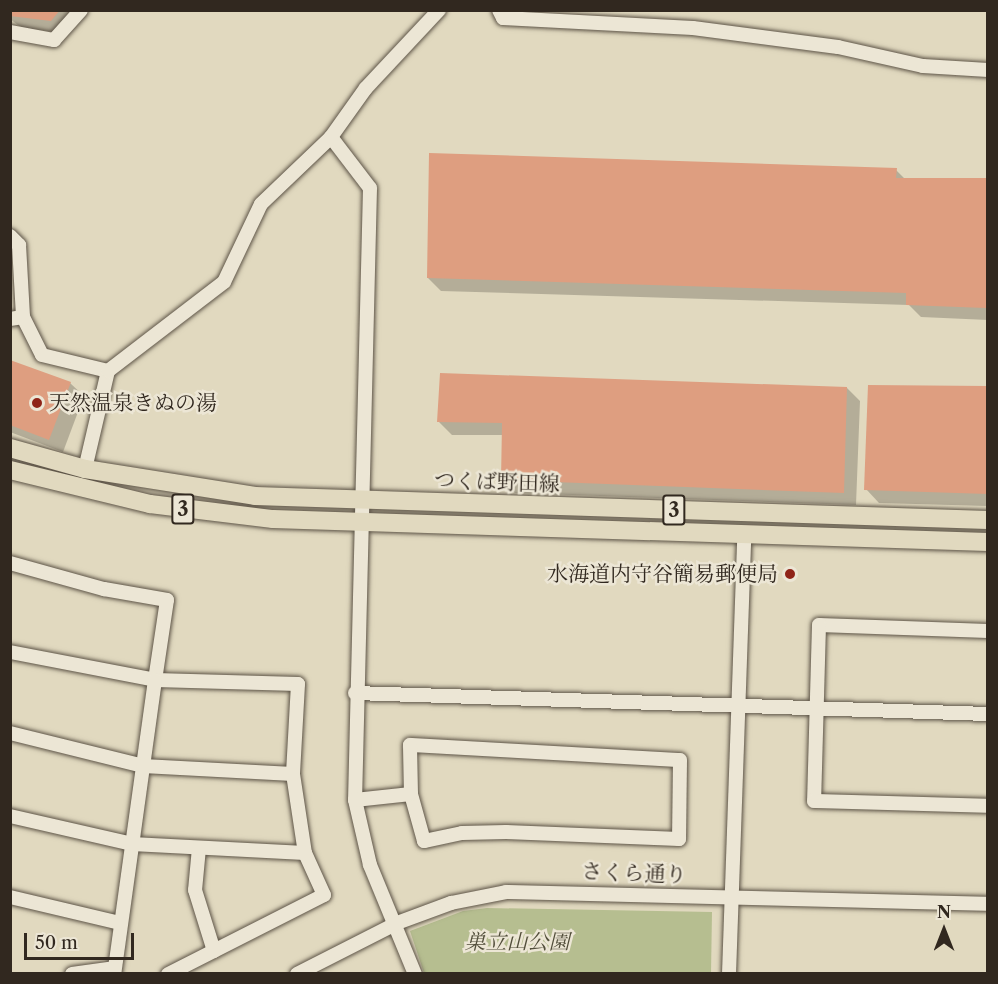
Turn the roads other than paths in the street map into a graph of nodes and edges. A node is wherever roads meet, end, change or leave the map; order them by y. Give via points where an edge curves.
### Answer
1 (81, 10) edge
2 (439, 10) edge
3 (499, 10) edge
4 (10, 32) edge
5 (987, 70) edge
6 (331, 137) junction
7 (10, 236) edge
8 (17, 318) edge
9 (108, 371) junction
10 (10, 448) edge
11 (85, 469) junction
12 (10, 470) edge
13 (360, 501) junction
14 (987, 520) edge
15 (360, 522) junction
16 (744, 534) junction
17 (987, 542) edge
18 (10, 563) edge
19 (987, 631) edge
20 (10, 652) edge
21 (155, 680) junction
22 (355, 693) junction
23 (737, 706) junction
24 (816, 709) junction
25 (987, 714) edge
26 (10, 733) edge
27 (143, 766) junction
28 (293, 774) junction
29 (411, 794) junction
30 (355, 800) junction
31 (987, 806) edge
32 (10, 816) edge
33 (132, 844) junction
34 (200, 848) junction
35 (305, 853) junction
36 (10, 897) edge
37 (731, 897) junction
38 (987, 904) edge
39 (120, 922) junction
40 (397, 923) junction
41 (214, 951) junction
42 (114, 971) edge
43 (72, 974) edge
44 (168, 974) edge
45 (297, 974) edge
46 (415, 974) edge
47 (729, 974) edge

1 - 4 street via 54,40
2 - 6 street via 366,88
3 - 5 street via 503,18 693,28 838,47 923,66
6 - 9 street via 261,204 224,282
6 - 13 street via 370,188
7 - 8 street via 19,244
8 - 9 street via 42,355
9 - 11 street
10 - 11 main road, つくば野田線 / 3
11 - 13 main road, つくば野田線 / 3 via 255,496
12 - 15 main road, 3 via 150,504 273,519
13 - 14 main road, つくば野田線 / 3
13 - 15 street
15 - 16 main road, 3
15 - 22 street
16 - 17 main road, 3
16 - 23 street
18 - 21 street via 104,589 167,600
19 - 24 street via 819,625
20 - 21 street
21 - 27 street
21 - 28 street via 298,684
22 - 23 street
22 - 30 street
23 - 24 street
23 - 37 street
24 - 25 street
24 - 31 street via 814,801
26 - 27 street
27 - 28 street
27 - 33 street
28 - 35 street
29 - 29 street via 410,745 681,760 679,839 462,832 424,841
29 - 30 street
30 - 40 street via 370,865
32 - 33 street
33 - 34 street
33 - 39 street
34 - 35 street
34 - 41 street via 195,890
35 - 41 street via 324,896
36 - 39 street
37 - 38 street, さくら通り
37 - 40 street, さくら通り via 506,892 451,903
37 - 47 street
39 - 42 street
40 - 45 street, さくら通り
40 - 46 street
41 - 44 street
42 - 43 street

